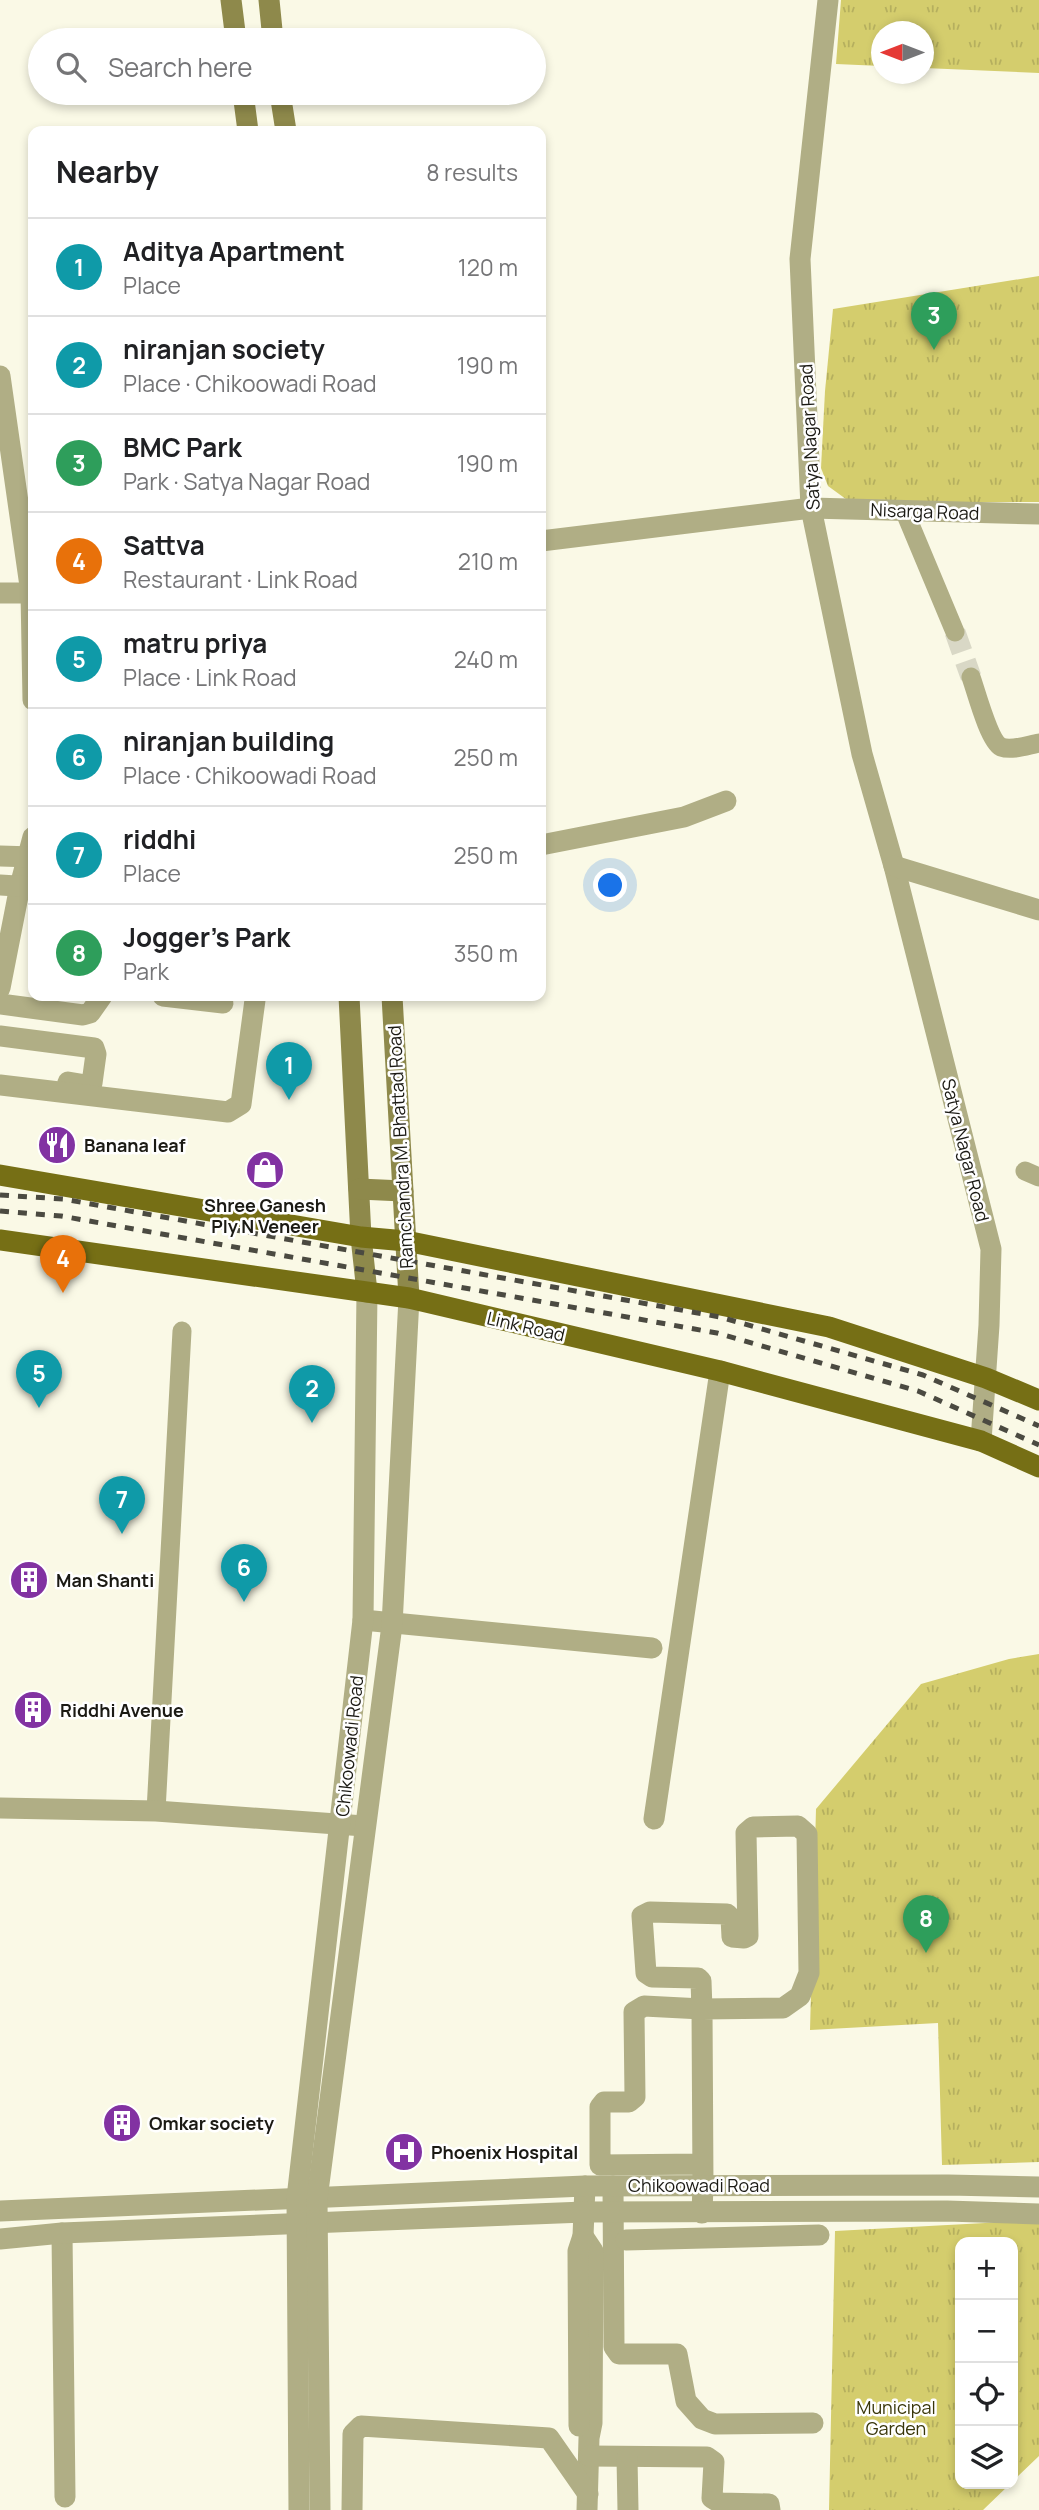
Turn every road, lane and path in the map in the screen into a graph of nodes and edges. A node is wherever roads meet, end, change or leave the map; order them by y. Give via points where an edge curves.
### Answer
1 (231, 0) edge
2 (268, 0) edge
3 (828, 0) edge
4 (234, 28) edge
5 (272, 28) edge
6 (245, 105) edge
7 (282, 105) edge
8 (247, 126) edge
9 (285, 126) edge
10 (0, 377) edge
11 (811, 508) junction
12 (904, 510) junction
13 (1039, 514) edge
14 (546, 540) edge
15 (28, 566) edge
16 (0, 593) edge
17 (28, 593) edge
18 (955, 632) tunnel mouth
19 (971, 677) tunnel mouth
20 (1039, 743) edge
21 (726, 801) dead end
22 (546, 844) edge
23 (28, 851) edge
24 (0, 856) edge
25 (28, 860) edge
26 (894, 866) junction
27 (18, 886) edge
28 (1039, 910) edge
29 (0, 988) edge
30 (98, 1001) edge
31 (206, 1001) edge
32 (255, 1001) edge
33 (349, 1001) edge
34 (392, 1001) edge
35 (223, 1003) dead end
36 (0, 1004) edge
37 (0, 1036) edge
38 (0, 1073) edge
39 (0, 1085) edge
40 (0, 1175) edge
41 (359, 1189) junction
42 (403, 1191) junction
43 (361, 1237) junction
44 (0, 1240) edge
45 (406, 1241) junction
46 (367, 1292) junction
47 (409, 1298) junction
48 (182, 1331) dead end
49 (720, 1371) junction
50 (986, 1378) junction
51 (1039, 1400) edge
52 (981, 1441) junction
53 (1039, 1467) edge
54 (363, 1620) junction
55 (391, 1625) junction
56 (652, 1648) dead end
57 (0, 1808) edge
58 (156, 1811) junction
59 (654, 1819) dead end
60 (340, 1825) junction
61 (364, 1826) junction
62 (702, 2009) junction
63 (703, 2175) junction
64 (599, 2181) junction
65 (771, 2185) junction
66 (1039, 2187) edge
67 (473, 2192) junction
68 (307, 2198) junction
69 (0, 2211) edge
70 (599, 2213) junction
71 (702, 2213) junction
72 (771, 2213) junction
73 (1039, 2214) edge
74 (473, 2217) junction
75 (307, 2224) junction
76 (62, 2233) junction
77 (819, 2235) dead end
78 (771, 2236) junction
79 (0, 2239) edge
80 (626, 2239) dead end
81 (813, 2423) dead end
82 (589, 2447) junction
83 (627, 2458) junction
84 (65, 2497) dead end
85 (587, 2502) edge
86 (299, 2510) edge
87 (320, 2510) edge
88 (352, 2510) edge
89 (628, 2510) edge
90 (770, 2510) edge

1 - 4 main road
2 - 5 main road
3 - 11 street, Satya Nagar Road via 800,260
6 - 8 main road
7 - 9 main road
10 - 15 street
11 - 12 street, Nisarga Road
11 - 14 street, Nisarga Road
11 - 26 street, Satya Nagar Road via 862,754
12 - 13 street, Nisarga Road
12 - 18 street
16 - 17 street
19 - 20 street via 998,746
21 - 22 street via 684,817
23 - 24 street
25 - 27 street
26 - 28 street
26 - 50 street, Satya Nagar Road via 991,1249
27 - 29 street
30 - 36 street via 83,1015
31 - 35 street
32 - 39 street via 240,1104 233,1111
33 - 41 main road
34 - 42 main road, Ramchandra M. Bhattad Road
37 - 38 street via 94,1048 96,1055 92,1083 86,1085
40 - 43 main road
41 - 42 main road
41 - 43 main road
42 - 45 main road, Ramchandra M. Bhattad Road
43 - 45 main road
43 - 46 main road
44 - 46 main road, Link Road
45 - 47 main road, Ramchandra M. Bhattad Road
45 - 50 main road via 829,1327
46 - 47 main road, Link Road
46 - 54 street, Chikoowadi Road
47 - 49 main road, Link Road
47 - 55 street, Chikoowadi Road
48 - 58 street
49 - 52 main road, Link Road
49 - 59 street
50 - 51 main road
50 - 52 street, Satya Nagar Road
52 - 53 main road, Link Road
54 - 55 street
54 - 60 street, Chikoowadi Road
55 - 56 street
55 - 61 street, Chikoowadi Road
57 - 58 street
58 - 60 street
60 - 61 street
60 - 68 street, Chikoowadi Road
61 - 68 street, Chikoowadi Road
62 - 62 street via 783,2008 800,1996 808,1973 807,1834 798,1826 753,1827 746,1833 748,1936 732,1937 727,1914 650,1912 642,1916 646,1973 698,1978
62 - 63 street
62 - 64 street via 644,2006 634,2011 635,2097 629,2102 604,2102 600,2107
63 - 64 street, Chikoowadi Road
63 - 65 street, Chikoowadi Road
63 - 71 street
64 - 67 street, Chikoowadi Road
64 - 70 street
65 - 66 street, Chikoowadi Road
65 - 72 street
67 - 68 street, Chikoowadi Road
67 - 74 street
68 - 69 street, Chikoowadi Road
68 - 75 street, Chikoowadi Road
70 - 71 street, Chikoowadi Road
70 - 74 street, Chikoowadi Road
70 - 81 street via 614,2347 619,2354 677,2354 686,2401 715,2424
70 - 82 street via 578,2251 578,2425
71 - 72 street, Chikoowadi Road
72 - 73 street, Chikoowadi Road
72 - 78 street
74 - 75 street, Chikoowadi Road
75 - 76 street, Chikoowadi Road
75 - 86 street, Chikoowadi Road
75 - 87 street, Chikoowadi Road
76 - 79 street, Chikoowadi Road
76 - 84 street
77 - 78 street
78 - 80 street
82 - 83 street
82 - 85 street
83 - 89 street
83 - 90 street via 707,2457 714,2462 712,2498 720,2503 769,2504
85 - 88 street via 549,2438 360,2426 353,2434

